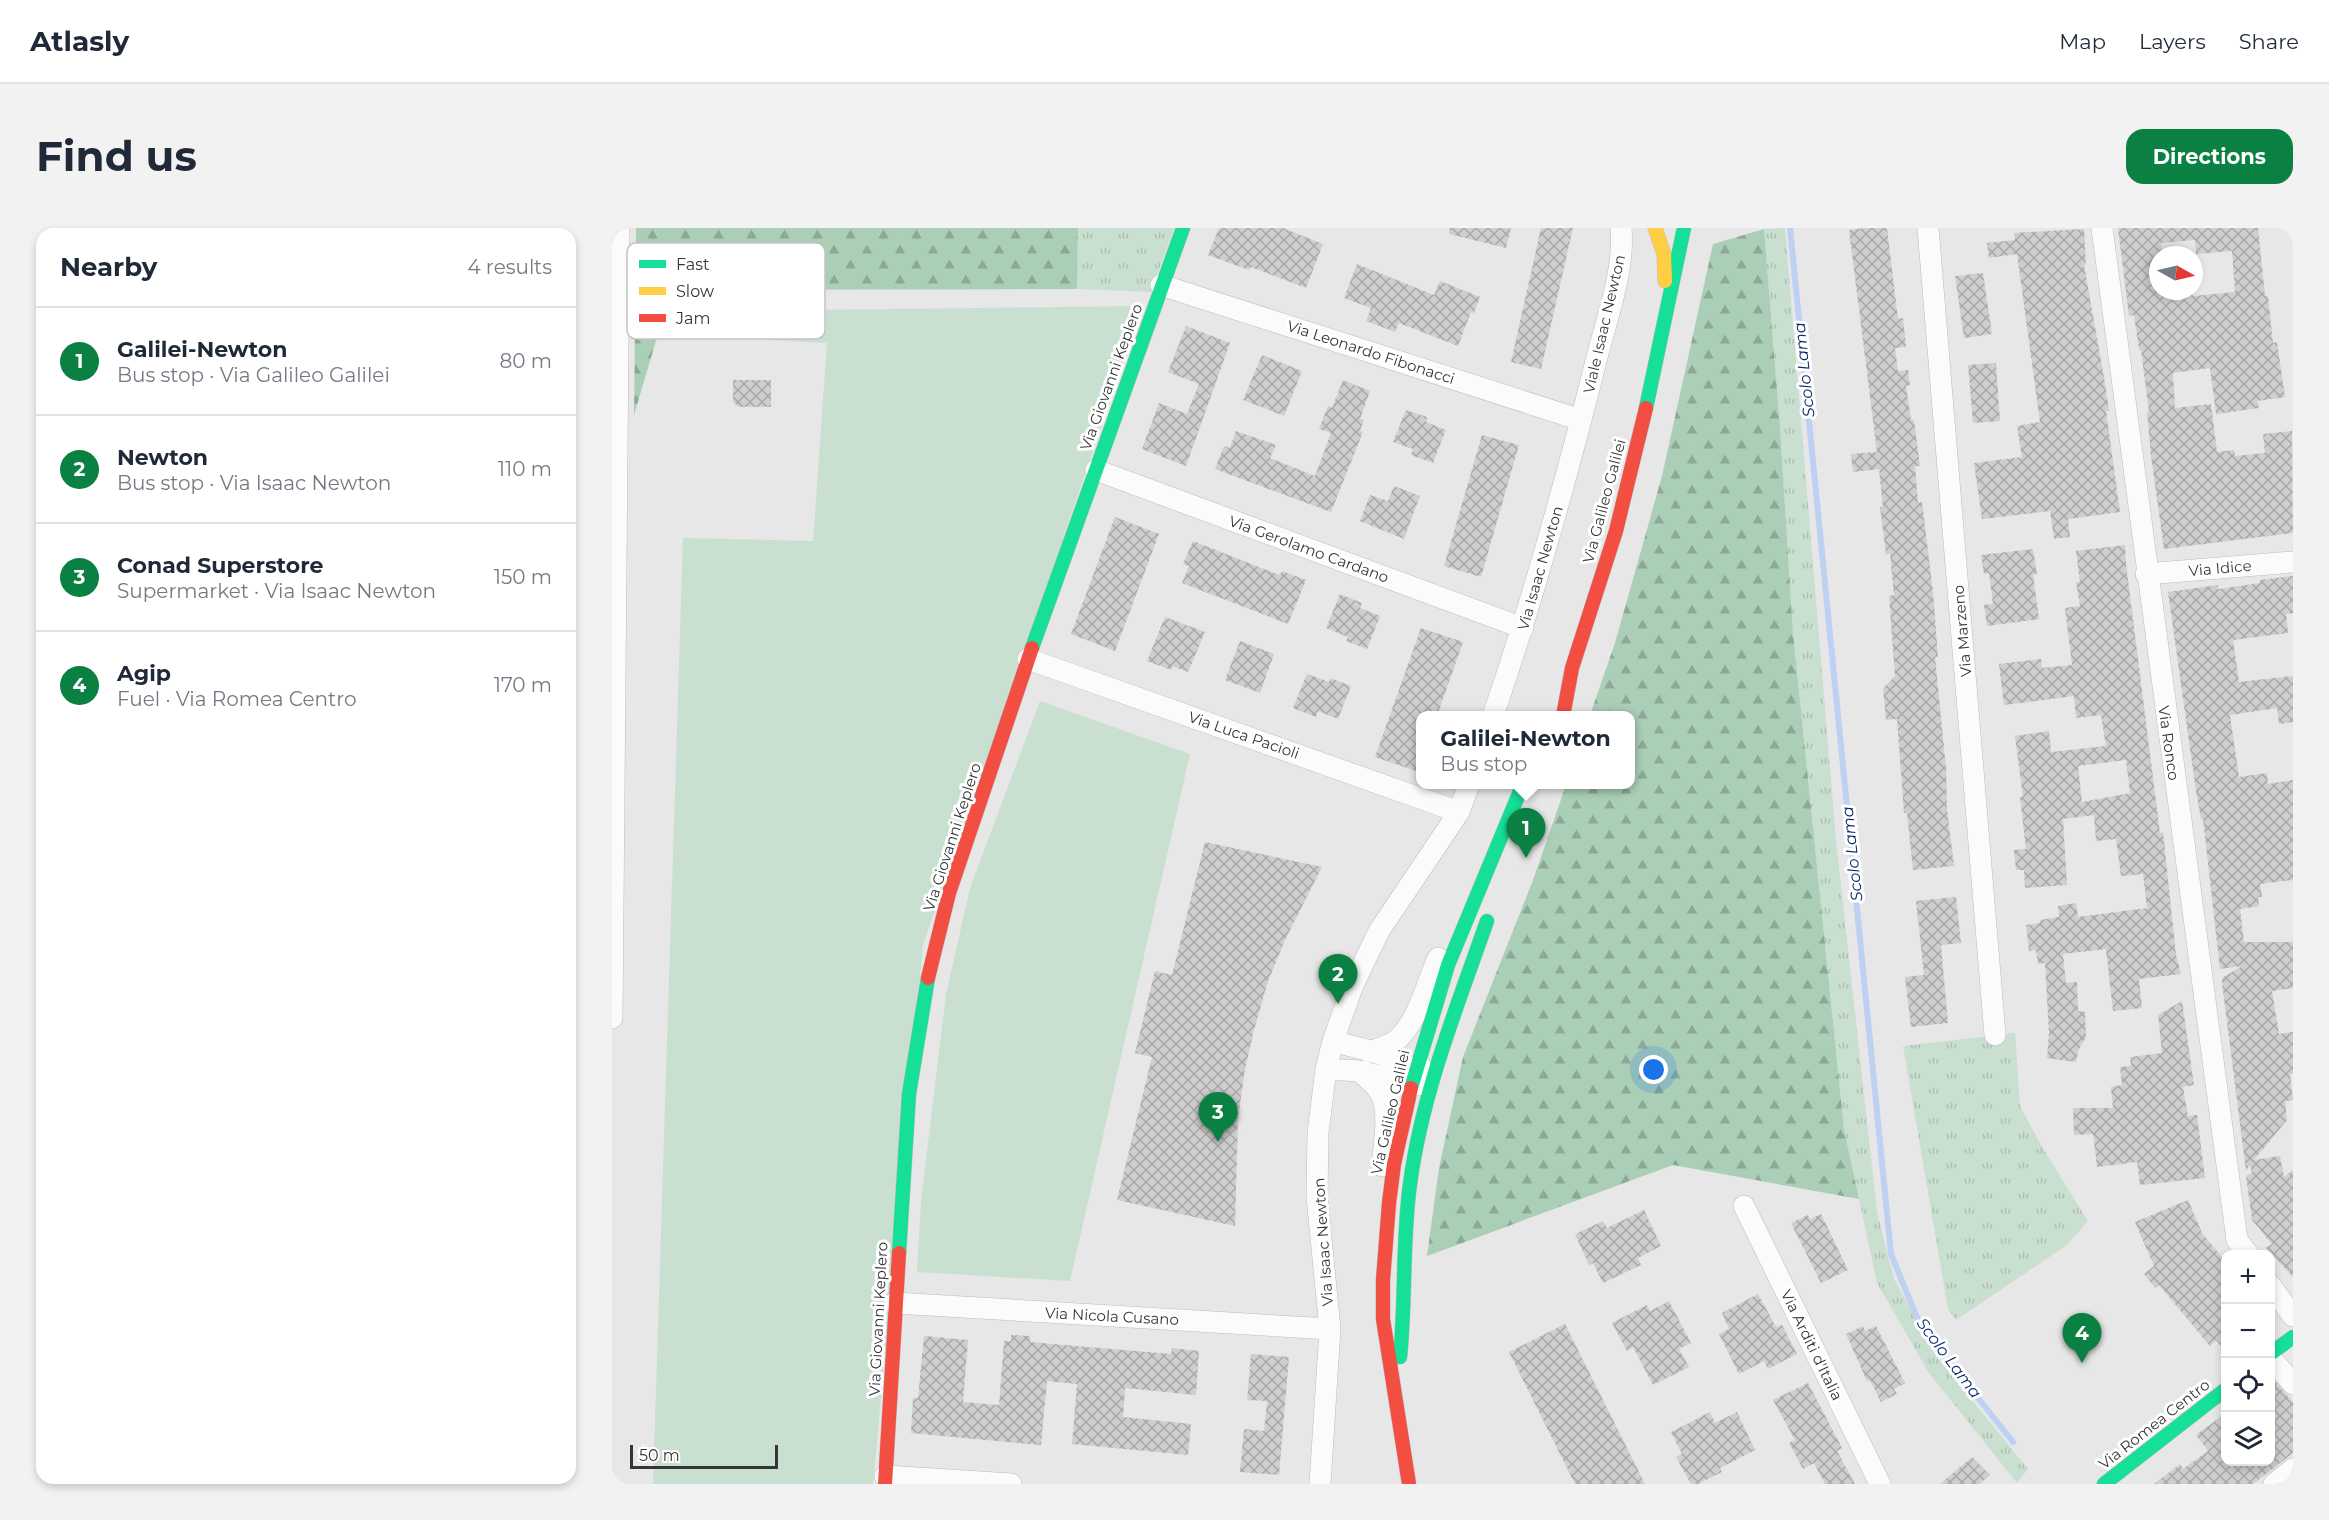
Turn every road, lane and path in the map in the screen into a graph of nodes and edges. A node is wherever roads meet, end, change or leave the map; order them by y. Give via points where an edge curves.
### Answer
1 (619, 228) edge
2 (1183, 228) edge
3 (1621, 228) edge
4 (1655, 228) edge
5 (1684, 228) edge
6 (1928, 228) edge
7 (2102, 228) edge
8 (1161, 285) junction
9 (1664, 316) junction
10 (1581, 420) junction
11 (1096, 470) junction
12 (2293, 562) edge
13 (2146, 574) junction
14 (1523, 628) junction
15 (1028, 659) junction
16 (1566, 692) junction
17 (1495, 711) edge
18 (1550, 711) edge
19 (1564, 711) edge
20 (1467, 789) edge
21 (1521, 789) edge
22 (1459, 812) junction
23 (1506, 830) junction
24 (1491, 913) dead end
25 (1468, 973) junction
26 (612, 1018) edge
27 (1995, 1035) dead end
28 (1333, 1041) junction
29 (1370, 1052) junction
30 (1326, 1069) junction
31 (1359, 1071) junction
32 (1413, 1073) junction
33 (1410, 1182) junction
34 (1744, 1206) dead end
35 (2245, 1250) edge
36 (2275, 1291) edge
37 (1382, 1293) junction
38 (895, 1303) junction
39 (2293, 1316) edge
40 (1330, 1329) junction
41 (2293, 1337) edge
42 (2275, 1352) edge
43 (2273, 1358) edge
44 (2293, 1384) edge
45 (1396, 1392) junction
46 (2221, 1393) edge
47 (2293, 1469) edge
48 (885, 1480) edge
49 (1011, 1484) edge
50 (1320, 1484) edge
51 (1409, 1484) edge
52 (1880, 1484) edge
53 (2103, 1484) edge
54 (2274, 1484) edge

1 - 26 street
2 - 8 main road, Via Giovanni Keplero
3 - 10 street, Viale Isaac Newton via 1621,260
4 - 9 main road, Via Galileo Galilei via 1666,263
5 - 9 main road, Via Galileo Galilei
6 - 27 street, Via Marzeno
7 - 13 street, Via Ronco
8 - 10 street, Via Leonardo Fibonacci
8 - 11 main road, Via Giovanni Keplero
9 - 16 main road, Via Galileo Galilei via 1616,531
10 - 14 street, Via Isaac Newton
11 - 14 street, Via Gerolamo Cardano
11 - 15 main road, Via Giovanni Keplero
12 - 13 street, Via Idice
13 - 35 street, Via Ronco via 2237,1240
14 - 17 street, Via Isaac Newton
15 - 22 street, Via Luca Pacioli
15 - 38 main road, Via Giovanni Keplero via 949,893 926,988 909,1094
16 - 18 main road, Via Galileo Galilei
16 - 19 main road, Via Galileo Galilei
20 - 22 street, Via Isaac Newton
21 - 23 main road, Via Galileo Galilei
22 - 28 street, Via Isaac Newton via 1379,931 1353,985
23 - 29 street via 1480,864 1408,1026 1388,1046
23 - 32 main road, Via Galileo Galilei via 1450,960
24 - 25 main road, Via Galileo Galilei
25 - 32 street via 1453,989 1435,1046 1424,1065
25 - 33 main road, Via Galileo Galilei via 1434,1071
28 - 29 street
28 - 30 street, Via Isaac Newton
29 - 32 street via 1396,1059
30 - 31 street
30 - 40 street, Via Isaac Newton via 1318,1133 1317,1197
31 - 32 street via 1398,1081 1405,1081
31 - 37 street via 1380,1091 1384,1104 1386,1128 1375,1241
32 - 33 street via 1419,1096 1405,1166
32 - 37 main road, Via Galileo Galilei via 1390,1185
33 - 45 main road, Via Galileo Galilei
34 - 52 street, Via Arditi d'Italia
36 - 39 street
37 - 45 main road, Via Galileo Galilei
38 - 40 street, Via Nicola Cusano
38 - 48 main road, Via Giovanni Keplero
40 - 50 street, Via Isaac Newton
41 - 42 main road
43 - 44 street
45 - 51 main road, Via Galileo Galilei
46 - 53 main road, Via Romea Centro
47 - 54 street
48 - 49 street

